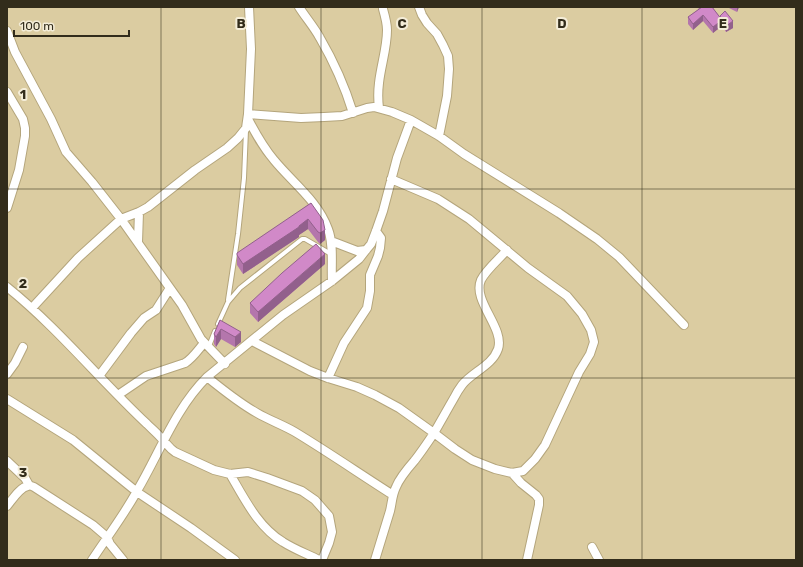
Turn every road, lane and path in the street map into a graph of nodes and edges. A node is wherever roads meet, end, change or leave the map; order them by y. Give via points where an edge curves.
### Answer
1 (248, 7) edge
2 (299, 7) edge
3 (419, 7) edge
4 (383, 9) dead end
5 (7, 31) edge
6 (7, 92) edge
7 (379, 108) junction
8 (353, 112) junction
9 (248, 116) junction
10 (412, 120) junction
11 (246, 128) junction
12 (439, 136) junction
13 (391, 178) junction
14 (7, 208) edge
15 (139, 212) junction
16 (121, 219) junction
17 (376, 231) junction
18 (138, 242) junction
19 (331, 242) junction
20 (366, 250) junction
21 (507, 250) junction
22 (331, 254) junction
23 (332, 281) junction
24 (7, 287) edge
25 (170, 288) junction
26 (228, 302) junction
27 (32, 308) junction
28 (684, 325) dead end
29 (252, 341) junction
30 (206, 345) junction
31 (23, 347) dead end
32 (225, 364) junction
33 (7, 374) edge
34 (99, 376) junction
35 (208, 377) junction
36 (328, 378) junction
37 (118, 395) junction
38 (7, 399) edge
39 (434, 432) junction
40 (164, 440) junction
41 (7, 461) edge
42 (512, 473) junction
43 (230, 474) junction
44 (29, 485) junction
45 (137, 492) junction
46 (393, 495) junction
47 (7, 506) edge
48 (107, 537) junction
49 (592, 547) dead end
50 (92, 560) edge
51 (123, 560) edge
52 (235, 560) edge
53 (319, 560) edge
54 (322, 560) edge
55 (374, 560) edge
56 (527, 560) edge
57 (599, 560) edge

1 - 9 street via 251,49
2 - 8 street via 332,60
3 - 12 street via 448,56 447,96
4 - 7 street via 387,31 379,82
5 - 16 street via 15,52 66,152
6 - 14 street via 23,119 25,128 19,170
7 - 8 street
7 - 10 street
8 - 9 street via 342,116 301,118
9 - 11 street
9 - 19 street via 260,143 324,218
10 - 12 street
10 - 13 street via 396,158
11 - 15 street via 227,148
11 - 26 lane via 244,178
12 - 28 street via 597,240 619,257
13 - 17 street
13 - 21 street via 438,199 469,219
15 - 16 street
15 - 18 street
16 - 18 street
16 - 27 street via 78,258
17 - 20 street
17 - 36 street via 381,238 380,248 370,276 367,308 346,340
18 - 25 street
19 - 20 street via 357,251
19 - 22 street
20 - 23 street
21 - 39 street via 481,280 479,288 498,337 498,348 494,357 461,386
21 - 42 street via 567,296 582,314 594,342 545,445 523,471
22 - 23 street
22 - 26 lane via 302,239 240,288
23 - 29 street via 283,315
24 - 27 street
25 - 30 street
25 - 34 street via 156,310 130,333
26 - 30 lane
27 - 34 street
29 - 32 street
29 - 36 street
30 - 32 street
30 - 37 street via 185,363 146,376
31 - 33 street
32 - 35 street
34 - 37 street
35 - 40 street via 192,394
35 - 46 street via 257,413 327,451
36 - 39 street via 376,395
37 - 40 street
38 - 45 street via 73,440
39 - 42 street via 472,460
39 - 46 street via 396,485
40 - 43 street via 175,452 214,470
40 - 45 street
41 - 44 street
42 - 56 street via 539,499
43 - 53 street via 266,528 282,542
43 - 54 street via 248,472 302,491 315,500 329,516 332,532
44 - 47 street via 19,491
44 - 48 street via 93,525
45 - 48 street
45 - 52 street
46 - 55 street
48 - 50 street
48 - 51 street
49 - 57 street

